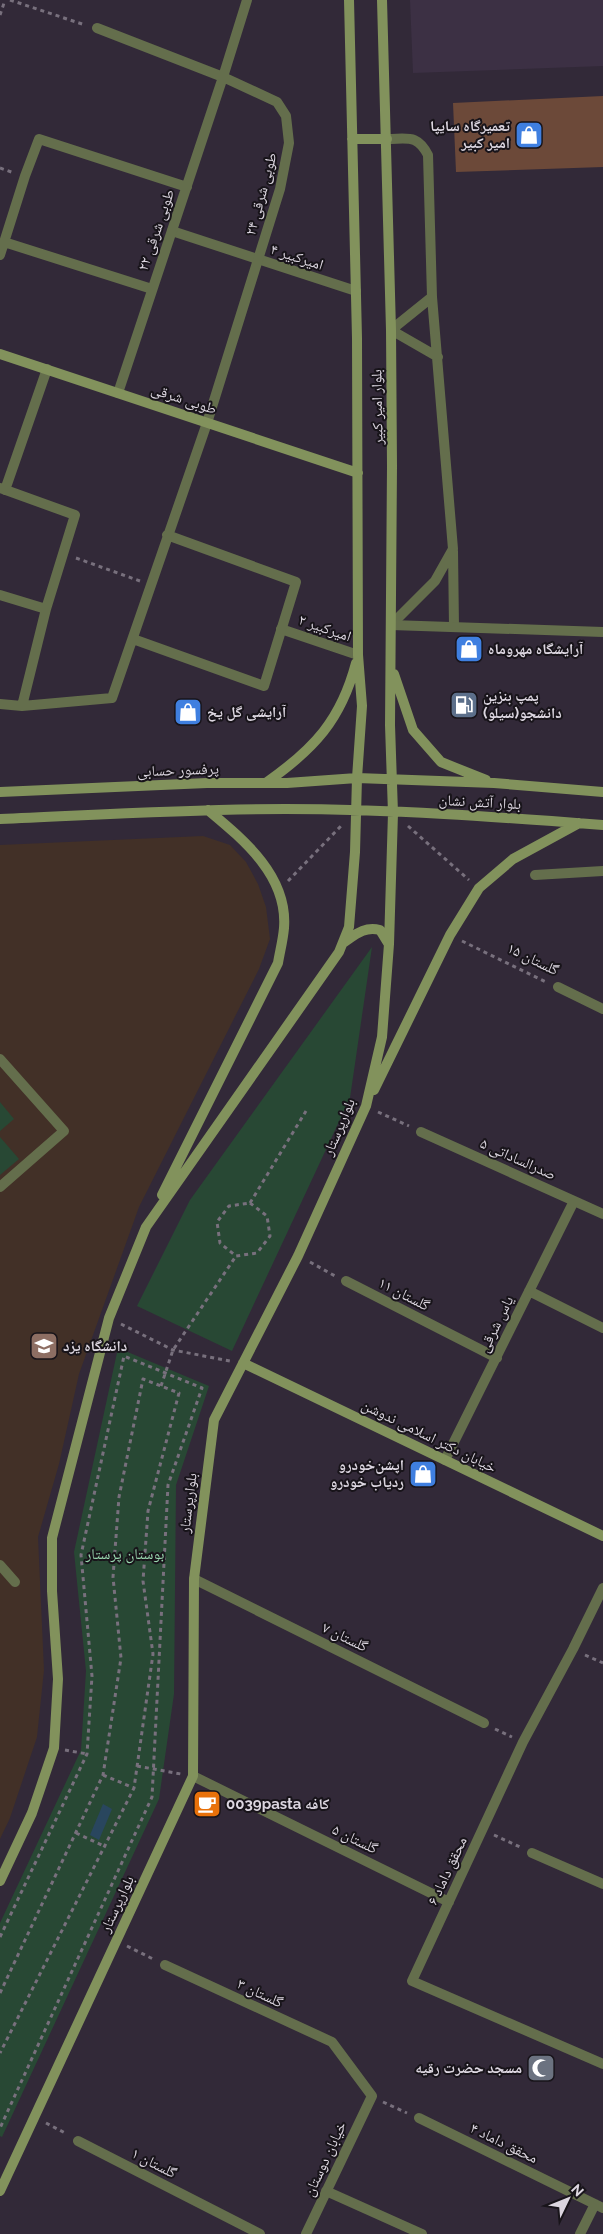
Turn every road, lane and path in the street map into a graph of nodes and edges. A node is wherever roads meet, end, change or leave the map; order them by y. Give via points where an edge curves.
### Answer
1 (5, 0) edge
2 (10, 0) edge
3 (247, 0) edge
4 (349, 0) edge
5 (382, 0) edge
6 (0, 15) edge
7 (97, 28) joint
8 (223, 77) junction
9 (352, 139) junction
10 (386, 139) junction
11 (187, 187) junction
12 (172, 231) junction
13 (4, 242) junction
14 (0, 255) edge
15 (258, 260) junction
16 (152, 290) junction
17 (356, 292) junction
18 (432, 298) junction
19 (391, 330) junction
20 (0, 354) edge
21 (438, 357) junction
22 (47, 369) junction
23 (118, 393) junction
24 (207, 423) junction
25 (358, 473) junction
26 (3, 490) edge
27 (167, 536) junction
28 (453, 549) junction
29 (63, 553) junction
30 (151, 584) junction
31 (0, 595) edge
32 (46, 609) junction
33 (391, 625) junction
34 (454, 627) junction
35 (281, 629) junction
36 (603, 632) edge
37 (133, 639) junction
38 (358, 655) junction
39 (392, 666) junction
40 (0, 704) edge
41 (22, 706) junction
42 (357, 778) junction
43 (391, 779) junction
44 (266, 782) junction
45 (494, 783) junction
46 (0, 792) edge
47 (603, 792) edge
48 (208, 810) junction
49 (355, 811) junction
50 (393, 813) junction
51 (0, 819) edge
52 (578, 823) junction
53 (603, 826) edge
54 (603, 871) edge
55 (535, 875) dead end
56 (479, 888) junction
57 (279, 890) junction
58 (450, 935) junction
59 (342, 944) junction
60 (389, 944) junction
61 (558, 987) joint
62 (603, 1009) edge
63 (0, 1059) edge
64 (366, 1106) junction
65 (306, 1111) dead end
66 (421, 1132) joint
67 (0, 1187) edge
68 (574, 1201) junction
69 (250, 1203) junction
70 (603, 1214) edge
71 (146, 1227) junction
72 (236, 1256) junction
73 (298, 1256) junction
74 (346, 1281) joint
75 (529, 1291) junction
76 (109, 1318) junction
77 (603, 1328) edge
78 (174, 1350) junction
79 (497, 1358) junction
80 (243, 1363) junction
81 (165, 1373) junction
82 (161, 1386) junction
83 (445, 1460) junction
84 (603, 1536) edge
85 (0, 1565) edge
86 (194, 1579) junction
87 (14, 1582) dead end
88 (603, 1588) edge
89 (573, 1649) junction
90 (603, 1663) edge
91 (484, 1723) joint
92 (523, 1742) junction
93 (54, 1748) junction
94 (87, 1754) junction
95 (137, 1766) junction
96 (103, 1775) junction
97 (193, 1776) junction
98 (134, 1788) junction
99 (483, 1830) junction
100 (76, 1833) junction
101 (106, 1847) junction
102 (532, 1853) joint
103 (0, 1881) edge
104 (603, 1884) edge
105 (449, 1902) junction
106 (0, 1937) edge
107 (116, 1940) junction
108 (165, 1964) joint
109 (0, 1993) edge
110 (0, 2053) edge
111 (603, 2064) edge
112 (372, 2096) junction
113 (34, 2117) junction
114 (418, 2118) joint
115 (0, 2128) edge
116 (78, 2141) joint
117 (0, 2191) edge
118 (326, 2191) junction
119 (599, 2206) edge
120 (260, 2234) edge
121 (306, 2234) edge
122 (422, 2234) edge
123 (580, 2234) edge

1 - 6 path
2 - 7 path
3 - 8 street, طوبی شرقی ۲۲
4 - 9 main road, بلوار امیر کبیر
5 - 10 main road, بلوار امیر کبیر
7 - 8 street, طوبی شرقی ۲۴
8 - 11 street, طوبی شرقی ۲۲
8 - 15 street, طوبی شرقی ۲۴ via 277,102 286,116 288,152
9 - 10 main road
9 - 17 main road, بلوار امیر کبیر
10 - 18 street via 415,139 428,155
10 - 19 main road, بلوار امیر کبیر
11 - 12 street, طوبی شرقی ۲۲
11 - 13 street via 39,139
12 - 15 street, امیرکبیر ۴
12 - 16 street, طوبی شرقی ۲۲
13 - 14 street
13 - 16 street
15 - 17 street, امیرکبیر ۴
15 - 24 street, طوبی شرقی ۲۴
16 - 23 street, طوبی شرقی ۲۲
17 - 25 main road, بلوار امیر کبیر
18 - 19 street
18 - 21 street
19 - 21 street
19 - 33 main road, بلوار امیر کبیر
20 - 22 main road, طوبی شرقی
21 - 28 street
22 - 23 main road, طوبی شرقی
22 - 26 street
23 - 24 main road, طوبی شرقی
24 - 25 main road, طوبی شرقی
24 - 27 street, طوبی شرقی ۲۴
25 - 38 main road, بلوار امیر کبیر
26 - 29 street via 75,515
27 - 30 street, طوبی شرقی ۲۴
27 - 35 street via 296,582
28 - 33 street via 436,580
28 - 34 street
29 - 30 path
29 - 32 street
30 - 37 street, طوبی شرقی ۲۴
31 - 32 street
32 - 41 street
33 - 34 street
33 - 39 main road, بلوار امیر کبیر
34 - 36 street
35 - 37 street via 264,686
35 - 38 street, امیرکبیر ۲
37 - 41 street, طوبی شرقی ۲۴ via 112,698
38 - 42 main road, بلوار امیر کبیر via 362,706
38 - 44 main road via 349,689 335,718 292,765
39 - 43 main road, بلوار امیر کبیر
39 - 45 main road via 413,730 441,762
40 - 41 street
42 - 43 main road, بلوار آتش نشان
42 - 44 main road, پرفسور حسابی
42 - 49 main road, بلوار امیر کبیر
43 - 45 main road, بلوار آتش نشان
43 - 50 main road, بلوار امیر کبیر
44 - 46 main road, پرفسور حسابی
45 - 47 main road, بلوار آتش نشان
48 - 49 main road
48 - 51 main road
48 - 57 main road via 260,858
49 - 50 main road, بلوار آتش نشان
49 - 57 path
49 - 59 main road via 352,899 349,926
50 - 52 main road, بلوار آتش نشان
50 - 56 path
50 - 60 main road, بلوارپرستار
52 - 53 main road, بلوار آتش نشان
52 - 56 main road via 513,859
54 - 55 street
56 - 58 main road
57 - 71 main road via 284,927 278,963
58 - 61 path, گلستان ۱۵
58 - 64 main road
59 - 60 main road via 365,929 374,928 380,930
59 - 71 main road
60 - 64 main road, بلوارپرستار via 382,1037
61 - 62 street, گلستان ۱۵
63 - 67 street via 64,1131
64 - 66 path
64 - 73 main road, بلوارپرستار
65 - 69 path
66 - 68 street, صدرالساداتی ۵
68 - 70 street, صدرالساداتی ۵
68 - 75 street, یاس شرقی
69 - 72 path via 229,1206 216,1222 220,1243
69 - 72 path via 267,1216 270,1236 257,1253
71 - 76 main road
72 - 78 path
73 - 74 path
73 - 80 main road, بلوارپرستار
74 - 79 street, گلستان ۱۱
75 - 77 street
75 - 79 street, یاس شرقی
76 - 78 path
76 - 93 main road via 52,1538 58,1679
78 - 80 path
78 - 81 path
79 - 83 street, یاس شرقی
80 - 83 main road, خيابان دکتر اسلامی ندوشن
80 - 86 main road, بلوارپرستار via 214,1420
81 - 82 path
81 - 94 path via 124,1356 81,1555 92,1676
81 - 115 path via 202,1388 168,1485 152,1797
82 - 95 path via 179,1393 148,1511 143,1581 153,1654
82 - 96 path via 143,1378 119,1497 113,1577 121,1658
83 - 84 main road, خيابان دکتر اسلامی ندوشن
85 - 87 street
86 - 91 street, گلستان ۷
86 - 97 main road, بلوارپرستار
88 - 89 street, محقق داماد ۶
89 - 90 path
89 - 92 street, محقق داماد ۶
91 - 92 path
92 - 99 street, محقق داماد ۶
93 - 94 path
93 - 103 main road via 32,1814
94 - 106 path
95 - 97 path
95 - 98 path
96 - 98 path
96 - 100 path
97 - 105 street, گلستان ۵
97 - 107 main road, بلوارپرستار
98 - 101 path
99 - 102 path
99 - 105 street, محقق داماد ۶
100 - 101 path
100 - 109 path
101 - 110 path
102 - 104 street
105 - 111 street, محقق داماد ۶ via 412,1981
107 - 108 path
107 - 113 main road, بلوارپرستار
108 - 112 street, گلستان ۳ via 332,2042
112 - 114 path
112 - 118 street, خیابان دوستان
113 - 116 path
113 - 117 main road, بلوارپرستار
114 - 119 street, محقق داماد ۴
116 - 120 street, گلستان ۱
118 - 121 street, خیابان دوستان
118 - 122 street
119 - 123 street

